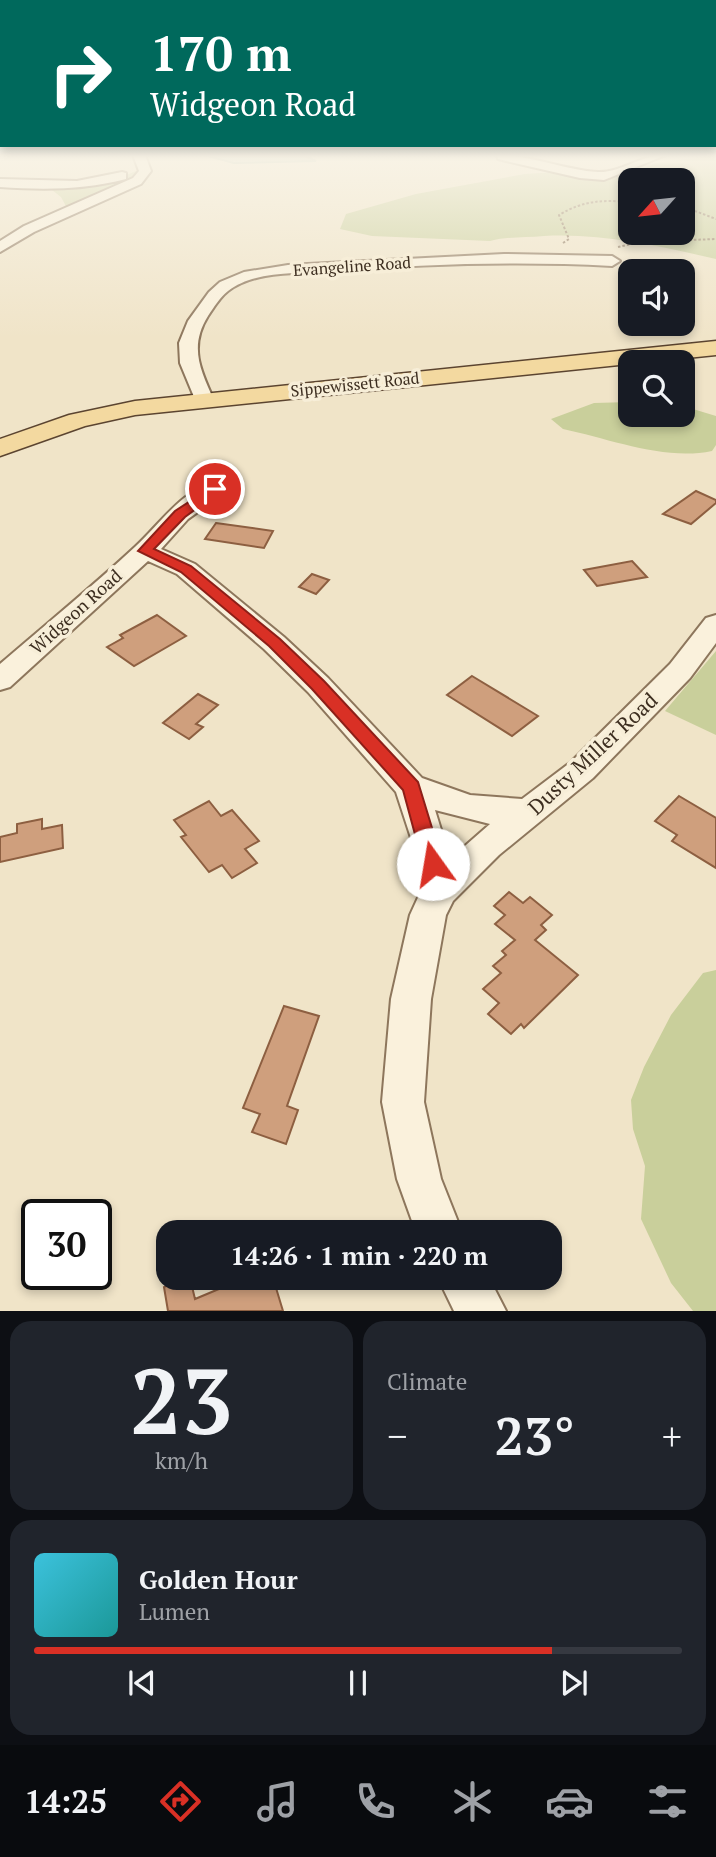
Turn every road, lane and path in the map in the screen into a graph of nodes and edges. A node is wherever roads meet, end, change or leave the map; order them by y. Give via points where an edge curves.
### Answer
1 (59, 216) edge
2 (559, 216) edge
3 (716, 239) edge
4 (563, 243) junction
5 (568, 243) dead end
6 (0, 248) edge
7 (611, 254) joint
8 (535, 259) junction
9 (716, 348) edge
10 (204, 400) junction
11 (0, 448) edge
12 (215, 489) dead end
13 (145, 551) junction
14 (716, 624) edge
15 (0, 680) edge
16 (411, 787) junction
17 (532, 812) junction
18 (439, 891) junction
19 (434, 1220) edge
20 (469, 1290) edge
21 (481, 1311) edge

1 - 6 street
2 - 4 path via 569,239
3 - 7 path via 640,242
4 - 5 path
4 - 8 path via 537,248 531,252
7 - 8 street, Evangeline Road
8 - 10 street, Evangeline Road via 363,263 290,270 228,284 196,320 186,344 188,365
9 - 10 main road, Sippewissett Road
10 - 11 main road, Sippewissett Road via 78,419
12 - 13 street, Widgeon Road via 180,514
13 - 15 street, Widgeon Road
13 - 16 street via 186,569 274,643
14 - 17 street, Dusty Miller Road via 646,707
16 - 17 street via 473,810
16 - 18 street
17 - 18 street, Dusty Miller Road via 487,845
18 - 19 street, Dusty Miller Road via 428,915 411,999 403,1102 419,1179
20 - 21 street

